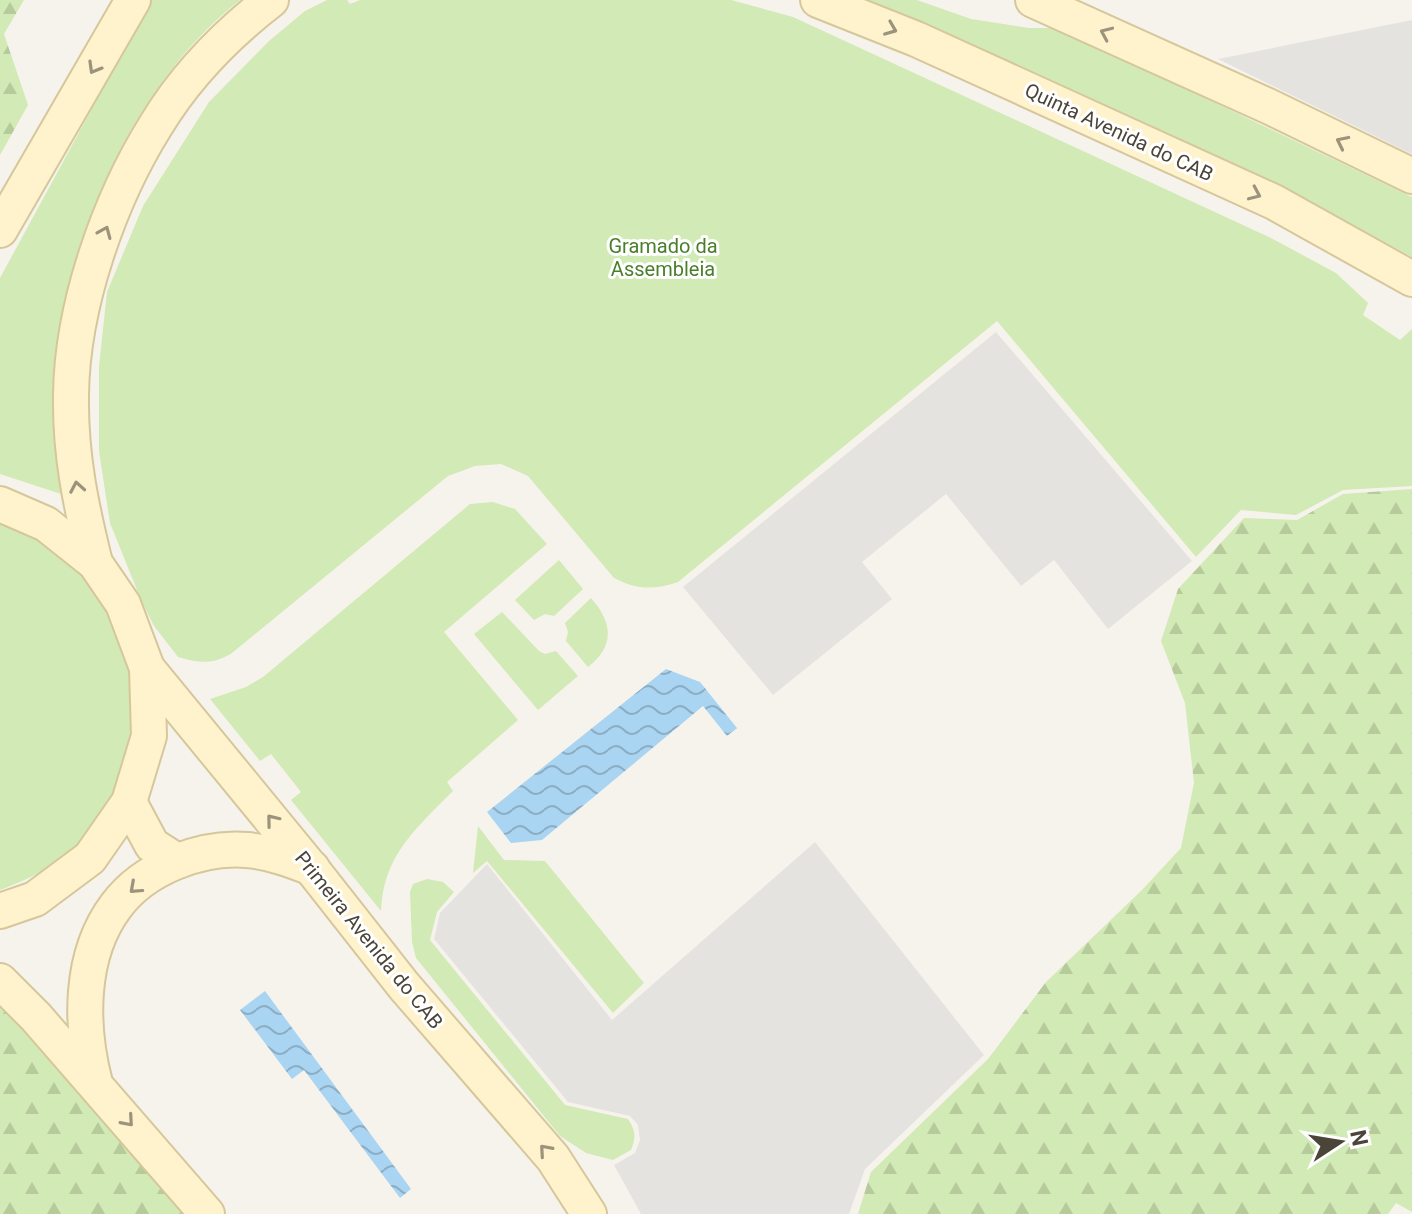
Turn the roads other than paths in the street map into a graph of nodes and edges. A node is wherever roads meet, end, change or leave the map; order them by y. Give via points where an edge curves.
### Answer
1 (133, 0) edge
2 (271, 0) edge
3 (818, 0) edge
4 (1033, 0) edge
5 (1412, 176) edge
6 (0, 230) edge
7 (1412, 279) edge
8 (0, 504) edge
9 (95, 563) junction
10 (147, 668) junction
11 (129, 802) junction
12 (177, 861) junction
13 (312, 869) junction
14 (0, 911) edge
15 (0, 981) edge
16 (95, 1083) junction
17 (207, 1214) edge
18 (589, 1214) edge

1 -> 6 main road
9 -> 2 main road via 75,482 71,394 80,317 96,253 156,125 195,72
3 -> 7 main road, Quinta Avenida do CAB via 916,39 1274,202
5 -> 4 main road
8 - 9 main road via 46,524
9 - 10 main road via 123,604
10 - 11 main road via 149,736
13 -> 10 main road, Primeira Avenida do CAB
11 - 12 main road via 152,845
11 - 14 main road via 90,858 35,899
12 - 13 main road via 246,850 280,855
12 -> 16 main road via 144,879 116,905 97,941 85,1016 86,1050
18 -> 13 main road, Primeira Avenida do CAB via 553,1158 404,986
15 - 16 main road
16 -> 17 main road

